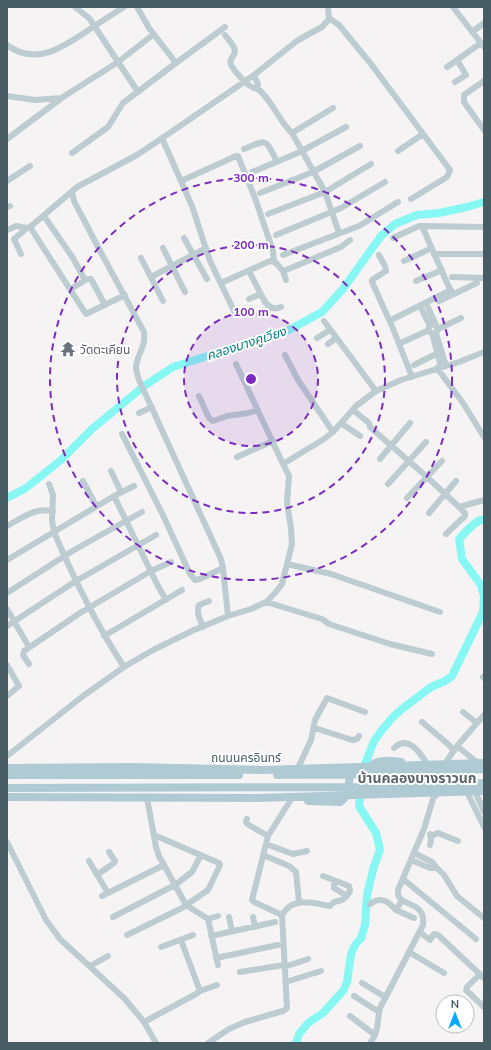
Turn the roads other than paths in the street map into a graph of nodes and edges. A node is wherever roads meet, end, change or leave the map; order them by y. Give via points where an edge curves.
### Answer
1 (75, 7) edge
2 (124, 7) edge
3 (137, 7) edge
4 (328, 7) edge
5 (453, 7) edge
6 (329, 18) junction
7 (484, 23) edge
8 (94, 26) junction
9 (225, 27) dead end
10 (472, 32) junction
11 (154, 34) junction
12 (225, 35) dead end
13 (7, 45) edge
14 (483, 45) edge
15 (457, 60) junction
16 (118, 62) junction
17 (176, 63) junction
18 (447, 67) dead end
19 (254, 75) junction
20 (245, 81) junction
21 (484, 81) edge
22 (455, 82) dead end
23 (257, 89) junction
24 (138, 92) junction
25 (7, 96) edge
26 (63, 98) junction
27 (333, 108) dead end
28 (346, 127) dead end
29 (484, 130) edge
30 (292, 133) junction
31 (423, 134) junction
32 (162, 138) junction
33 (7, 139) edge
34 (360, 146) dead end
35 (244, 149) dead end
36 (302, 151) junction
37 (398, 151) dead end
38 (72, 153) dead end
39 (277, 162) junction
40 (371, 164) dead end
41 (30, 166) dead end
42 (252, 172) dead end
43 (313, 172) junction
44 (7, 181) edge
45 (181, 181) junction
46 (385, 182) dead end
47 (72, 192) junction
48 (325, 192) junction
49 (260, 193) dead end
50 (411, 198) dead end
51 (398, 202) dead end
52 (332, 211) junction
53 (268, 214) dead end
54 (44, 216) junction
55 (422, 226) junction
56 (484, 227) edge
57 (28, 228) junction
58 (7, 230) edge
59 (339, 233) junction
60 (276, 235) dead end
61 (184, 238) dead end
62 (393, 238) dead end
63 (350, 240) dead end
64 (163, 248) dead end
65 (206, 248) junction
66 (433, 251) junction
67 (21, 254) dead end
68 (484, 254) edge
69 (193, 255) junction
70 (283, 255) dead end
71 (379, 255) dead end
72 (141, 258) dead end
73 (404, 261) dead end
74 (274, 262) junction
75 (172, 266) junction
76 (442, 270) junction
77 (249, 271) junction
78 (283, 271) junction
79 (151, 277) junction
80 (452, 277) dead end
81 (484, 278) edge
82 (207, 279) dead end
83 (85, 280) junction
84 (286, 280) dead end
85 (416, 282) dead end
86 (221, 283) junction
87 (477, 283) dead end
88 (71, 289) junction
89 (185, 292) dead end
90 (452, 292) junction
91 (261, 294) junction
92 (125, 295) junction
93 (249, 299) dead end
94 (163, 300) dead end
95 (105, 305) junction
96 (424, 305) junction
97 (281, 307) dead end
98 (270, 308) junction
99 (235, 313) dead end
100 (259, 315) dead end
101 (461, 318) dead end
102 (393, 319) dead end
103 (324, 321) dead end
104 (433, 329) junction
105 (330, 330) junction
106 (317, 338) dead end
107 (336, 338) junction
108 (403, 342) dead end
109 (328, 344) dead end
110 (440, 352) junction
111 (484, 352) edge
112 (285, 355) dead end
113 (236, 364) dead end
114 (414, 365) dead end
115 (442, 367) junction
116 (412, 377) junction
117 (376, 391) junction
118 (199, 396) dead end
119 (152, 407) junction
120 (258, 410) junction
121 (352, 411) junction
122 (139, 412) dead end
123 (341, 423) junction
124 (410, 424) dead end
125 (333, 432) junction
126 (122, 434) dead end
127 (360, 436) dead end
128 (484, 437) edge
129 (273, 441) junction
130 (426, 442) dead end
131 (392, 445) junction
132 (237, 457) dead end
133 (380, 459) dead end
134 (409, 461) junction
135 (442, 461) dead end
136 (283, 464) junction
137 (111, 471) dead end
138 (427, 477) junction
139 (83, 481) dead end
140 (456, 481) dead end
141 (48, 484) dead end
142 (388, 484) dead end
143 (134, 486) dead end
144 (121, 492) junction
145 (445, 493) junction
146 (114, 496) junction
147 (407, 498) dead end
148 (484, 500) edge
149 (96, 506) junction
150 (459, 507) junction
151 (53, 511) junction
152 (142, 512) dead end
153 (429, 513) dead end
154 (126, 520) junction
155 (7, 526) edge
156 (54, 532) junction
157 (446, 534) dead end
158 (156, 535) dead end
159 (138, 545) junction
160 (64, 557) junction
161 (7, 560) edge
162 (170, 562) dead end
163 (287, 564) junction
164 (223, 568) junction
165 (151, 571) junction
166 (76, 581) junction
167 (182, 590) dead end
168 (7, 593) edge
169 (166, 600) junction
170 (209, 601) dead end
171 (266, 602) junction
172 (89, 608) junction
173 (7, 609) edge
174 (440, 612) dead end
175 (228, 616) junction
176 (15, 621) junction
177 (7, 626) edge
178 (203, 627) junction
179 (104, 636) junction
180 (29, 647) junction
181 (432, 654) dead end
182 (29, 664) dead end
183 (7, 665) edge
184 (124, 667) junction
185 (7, 696) edge
186 (365, 712) dead end
187 (463, 712) dead end
188 (484, 715) edge
189 (422, 722) dead end
190 (477, 724) junction
191 (315, 728) junction
192 (359, 736) dead end
193 (394, 748) dead end
194 (456, 748) junction
195 (7, 756) edge
196 (426, 762) junction
197 (443, 765) junction
198 (482, 765) edge
199 (299, 766) junction
200 (7, 768) edge
201 (263, 770) junction
202 (339, 771) junction
203 (379, 771) junction
204 (7, 775) edge
205 (484, 783) edge
206 (7, 788) edge
207 (341, 791) junction
208 (370, 791) junction
209 (434, 792) junction
210 (471, 792) junction
211 (484, 792) edge
212 (7, 797) edge
213 (147, 798) junction
214 (257, 798) junction
215 (290, 801) junction
216 (484, 812) edge
217 (247, 819) dead end
218 (484, 827) edge
219 (423, 830) junction
220 (154, 835) junction
221 (268, 836) junction
222 (431, 836) junction
223 (458, 841) dead end
224 (7, 842) edge
225 (266, 844) junction
226 (430, 845) dead end
227 (308, 851) dead end
228 (109, 852) dead end
229 (414, 853) junction
230 (201, 855) junction
231 (263, 855) junction
232 (411, 860) junction
233 (89, 861) dead end
234 (164, 865) junction
235 (437, 868) junction
236 (97, 875) junction
237 (323, 876) dead end
238 (403, 879) junction
239 (334, 881) junction
240 (176, 885) junction
241 (108, 892) junction
242 (102, 896) dead end
243 (347, 896) junction
244 (402, 900) junction
245 (300, 902) junction
246 (370, 904) dead end
247 (186, 905) junction
248 (427, 908) junction
249 (396, 910) junction
250 (282, 915) junction
251 (218, 916) dead end
252 (113, 917) dead end
253 (229, 917) dead end
254 (253, 917) dead end
255 (414, 918) dead end
256 (484, 918) edge
257 (208, 919) junction
258 (275, 922) dead end
259 (255, 927) junction
260 (232, 931) junction
261 (420, 932) junction
262 (126, 935) dead end
263 (193, 935) dead end
264 (211, 936) junction
265 (476, 939) dead end
266 (181, 940) junction
267 (278, 945) dead end
268 (161, 947) dead end
269 (409, 952) junction
270 (108, 956) dead end
271 (216, 958) junction
272 (308, 959) dead end
273 (218, 965) dead end
274 (90, 966) junction
275 (284, 966) junction
276 (321, 971) dead end
277 (240, 972) dead end
278 (444, 973) dead end
279 (482, 976) edge
280 (286, 982) junction
281 (362, 982) dead end
282 (217, 985) dead end
283 (200, 991) junction
284 (354, 996) dead end
285 (385, 997) junction
286 (484, 1007) edge
287 (379, 1012) junction
288 (350, 1016) dead end
289 (144, 1022) junction
290 (375, 1035) junction
291 (156, 1043) edge
292 (208, 1043) edge
293 (370, 1043) edge

1 - 8 street via 89,18
2 - 8 street
3 - 11 street
4 - 6 street
5 - 10 street
6 - 19 street via 322,27 298,40
6 - 31 street via 339,24
7 - 10 street
8 - 13 street via 60,48 42,54 27,54
8 - 16 street
9 - 17 street
10 - 14 street
11 - 16 street
11 - 17 street
12 - 20 street via 235,49 230,63
14 - 15 street
15 - 18 street
15 - 22 street via 466,75
16 - 24 street
16 - 26 street
17 - 24 street
19 - 20 street
19 - 23 street via 258,84
20 - 23 street
20 - 32 street
21 - 29 street via 463,98
23 - 30 street
24 - 38 street via 123,104 108,127
25 - 26 street via 34,100
26 - 33 street
27 - 30 street
28 - 36 street
30 - 36 street
31 - 37 street
31 - 50 street via 449,168 450,173
32 - 45 street
32 - 47 street
34 - 43 street
35 - 39 street via 265,142
36 - 39 street
36 - 43 street
39 - 42 street
40 - 48 street
41 - 44 street
43 - 48 street
43 - 49 street
45 - 65 street
45 - 74 street via 238,156 258,205 273,251
46 - 52 street
47 - 54 street
47 - 92 street via 74,201
48 - 52 street
48 - 53 street
51 - 59 street via 359,226
52 - 59 street
52 - 60 street
54 - 57 street
54 - 83 street
55 - 56 street
55 - 62 street
55 - 66 street
57 - 58 street via 16,226
57 - 67 street via 14,239
57 - 88 street
59 - 70 street
61 - 69 street
63 - 78 street via 341,247
64 - 75 street
65 - 69 street
65 - 86 street
66 - 68 street
66 - 73 street
66 - 76 street
69 - 75 street
69 - 82 street
71 - 116 street via 386,270 372,282
72 - 79 street
74 - 77 street via 270,261
74 - 78 street
75 - 79 street
75 - 89 street
76 - 85 street
76 - 90 street
77 - 86 street
77 - 91 street
78 - 84 street
79 - 94 street
80 - 81 street
83 - 88 street
83 - 95 street via 91,279
86 - 99 street
87 - 90 street
88 - 95 street via 86,314
90 - 96 street
91 - 93 street
91 - 98 street
92 - 95 street
92 - 119 street via 144,332 144,347 136,367 139,380
96 - 102 street
96 - 104 street
97 - 98 street
98 - 100 street
101 - 104 street
103 - 105 street
104 - 108 street
104 - 110 street
105 - 106 street
105 - 107 street
107 - 109 street
107 - 117 street
110 - 114 street
110 - 115 street
111 - 115 street
112 - 125 street via 298,380
113 - 120 street
115 - 116 street
115 - 128 street
116 - 117 street
117 - 121 street
118 - 120 street via 213,422 227,416
119 - 122 street
119 - 164 street
120 - 129 street
121 - 123 street
121 - 131 street
123 - 125 street
123 - 127 street
124 - 131 street
125 - 136 street
126 - 164 street via 193,578 197,580
129 - 132 street
129 - 136 street
130 - 134 street
131 - 133 street
131 - 134 street
134 - 138 street
134 - 142 street
135 - 138 street
136 - 163 street via 289,476 287,503 292,540
137 - 144 street
138 - 145 street
138 - 147 street
139 - 149 street
140 - 145 street
141 - 151 street via 53,495
143 - 144 street
144 - 146 street
145 - 150 street
145 - 153 street
146 - 149 street
146 - 154 street
148 - 150 street
149 - 156 street
150 - 157 street via 465,512 465,516
151 - 155 street via 38,510
151 - 156 street
152 - 154 street
154 - 159 street
154 - 160 street
156 - 160 street
156 - 161 street
158 - 159 street
159 - 165 street
159 - 166 street
160 - 166 street
160 - 168 street
162 - 165 street
163 - 171 street via 282,584
163 - 174 street via 331,574
164 - 175 street
165 - 169 street
165 - 172 street
166 - 172 street
166 - 176 street
167 - 169 street
169 - 179 street
170 - 178 street via 199,605 198,609
171 - 175 street via 242,613
171 - 181 street via 390,644
172 - 179 street
172 - 180 street
173 - 176 street
175 - 178 street
176 - 177 street
176 - 180 street
178 - 184 street via 153,650
179 - 184 street
180 - 182 street via 23,653
183 - 185 street via 19,686
184 - 195 street
186 - 191 street via 327,698 316,720
187 - 190 street
188 - 190 street
189 - 194 street
190 - 194 street
191 - 192 street via 352,740
191 - 199 street
193 - 196 street via 402,742 407,742
194 - 197 street
194 - 198 street
196 - 197 main road
196 - 209 main road via 374,763 371,766 366,794 369,798 377,799 423,796
197 - 198 main road, ถนนนครอินทร์
197 - 203 main road, ถนนนครอินทร์
198 - 203 main road, ถนนนครอินทร์
199 - 201 main road
199 - 215 main road via 349,765 352,770 346,796 340,802
200 - 201 main road, ถนนนครอินทร์
201 - 202 main road, ถนนนครอินทร์
202 - 203 main road, ถนนนครอินทร์
202 - 204 main road, ถนนนครอินทร์
205 - 208 main road
206 - 207 main road
207 - 208 main road
207 - 214 main road
208 - 209 main road
209 - 210 main road
209 - 219 street
210 - 211 main road
210 - 216 street
210 - 218 street
212 - 213 main road
213 - 214 main road
213 - 220 street
214 - 215 main road
215 - 221 street
217 - 221 street via 247,824
219 - 222 street
219 - 229 street
220 - 230 street
220 - 234 street
221 - 225 street
222 - 223 street via 438,834
222 - 226 street
224 - 274 street via 46,920 62,941
225 - 227 street via 293,854
225 - 231 street
228 - 236 street via 114,863
229 - 232 street
229 - 235 street via 432,862
230 - 240 street via 192,872
230 - 247 street via 220,865 208,890
231 - 245 street via 289,866 296,872
231 - 250 street via 252,900
232 - 235 street via 430,868
232 - 238 street
233 - 236 street
234 - 240 street
234 - 241 street
235 - 256 street via 457,896
236 - 241 street
237 - 239 street
238 - 244 street via 398,894
238 - 248 street
239 - 243 street via 335,889
239 - 243 street via 350,888
240 - 247 street
240 - 252 street
241 - 242 street
243 - 245 street via 330,906
244 - 248 street via 418,908
244 - 249 street
245 - 250 street via 292,904
246 - 249 street via 379,899 384,900
247 - 257 street
247 - 262 street
248 - 261 street
248 - 265 street
249 - 255 street
250 - 275 street
251 - 257 street
253 - 260 street
254 - 259 street
257 - 264 street
258 - 259 street
259 - 260 street
260 - 264 street
261 - 269 street
261 - 279 street via 430,940 434,934 438,935
263 - 266 street
264 - 271 street
266 - 268 street
266 - 283 street
267 - 271 street
269 - 278 street
269 - 285 street
270 - 274 street
271 - 273 street
272 - 275 street
274 - 289 street via 125,999
275 - 277 street
275 - 280 street
276 - 280 street
279 - 286 street via 466,990
280 - 292 street via 286,1010 245,1022
281 - 285 street
282 - 283 street
283 - 289 street
284 - 287 street
285 - 287 street
287 - 290 street
288 - 290 street
289 - 291 street
290 - 293 street

